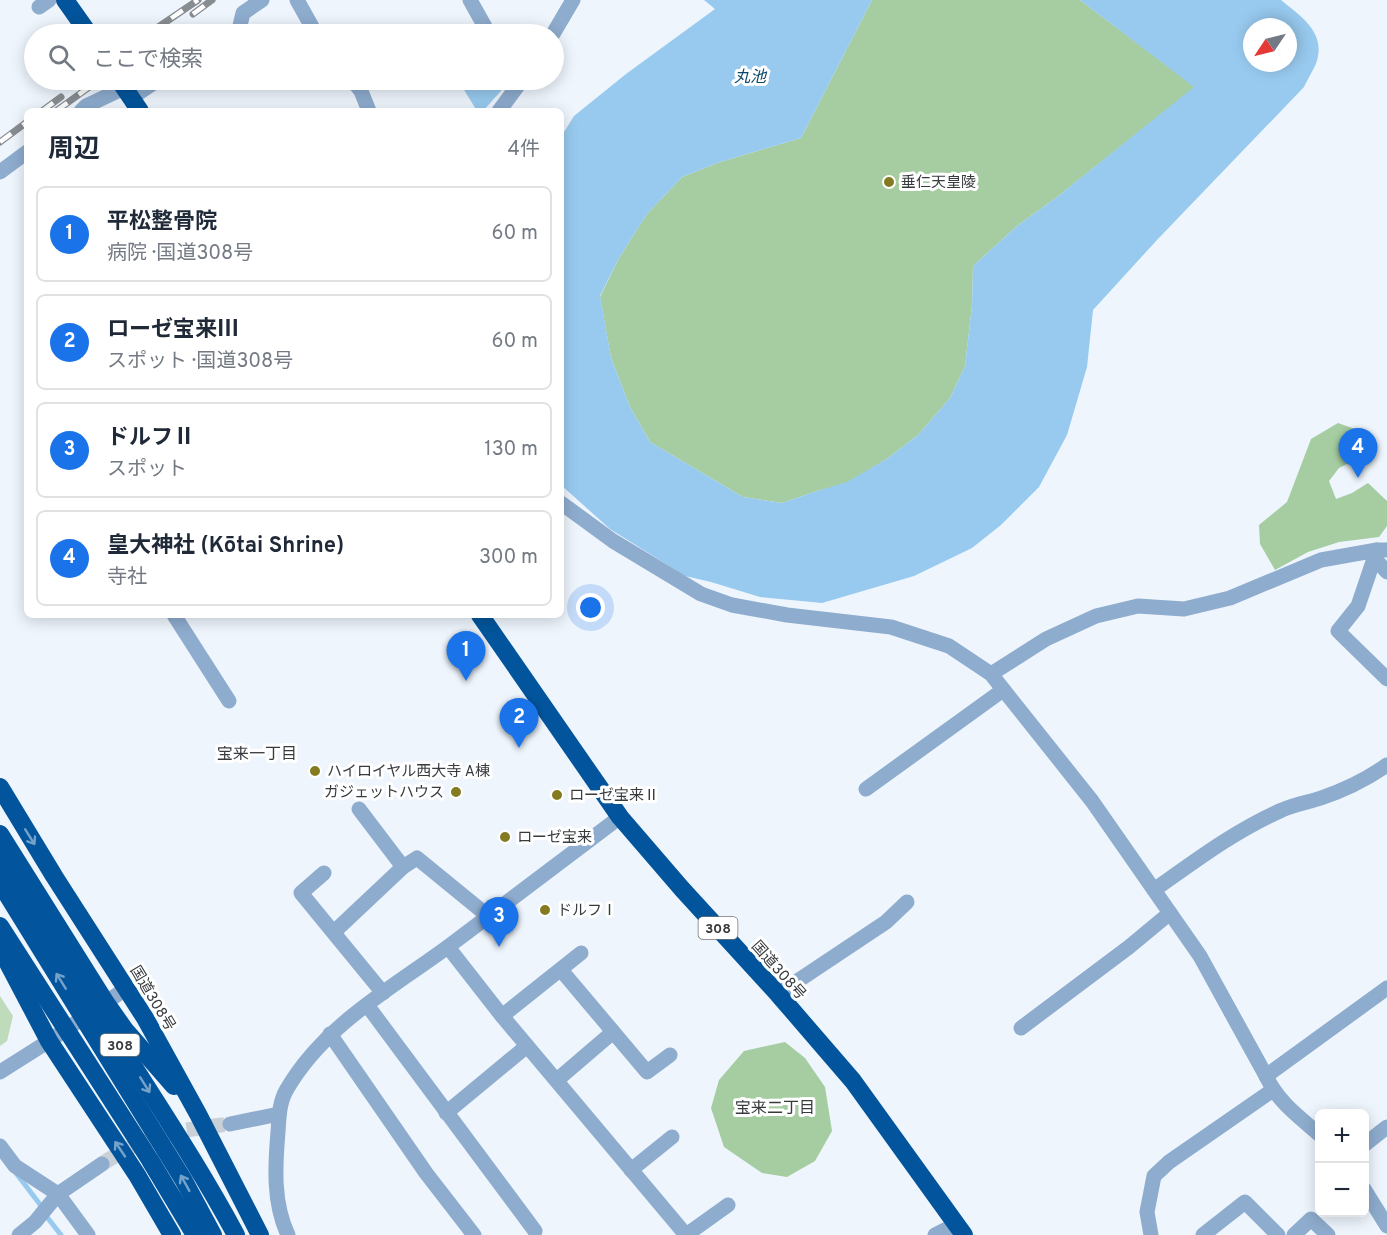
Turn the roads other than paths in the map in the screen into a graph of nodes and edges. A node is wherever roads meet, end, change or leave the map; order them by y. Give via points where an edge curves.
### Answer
1 (65, 0) edge
2 (262, 0) edge
3 (297, 0) edge
4 (470, 0) edge
5 (573, 0) edge
6 (82, 24) edge
7 (240, 24) edge
8 (310, 24) edge
9 (483, 24) edge
10 (559, 24) edge
11 (360, 90) edge
12 (513, 90) edge
13 (129, 94) edge
14 (84, 108) edge
15 (368, 108) edge
16 (501, 108) edge
17 (24, 154) edge
18 (0, 172) edge
19 (564, 505) edge
20 (1379, 553) edge
21 (1387, 572) edge
22 (176, 618) edge
23 (482, 618) edge
24 (991, 674) junction
25 (1387, 679) edge
26 (1003, 690) junction
27 (229, 701) dead end
28 (1387, 765) edge
29 (0, 788) edge
30 (866, 789) dead end
31 (359, 809) dead end
32 (620, 817) junction
33 (0, 834) edge
34 (0, 859) edge
35 (403, 867) junction
36 (324, 873) dead end
37 (0, 883) edge
38 (1154, 890) junction
39 (907, 902) dead end
40 (1170, 913) junction
41 (488, 916) junction
42 (0, 926) edge
43 (334, 932) junction
44 (448, 946) junction
45 (0, 948) edge
46 (581, 953) dead end
47 (0, 964) edge
48 (561, 970) junction
49 (127, 988) junction
50 (1387, 988) edge
51 (383, 993) junction
52 (778, 994) junction
53 (106, 1003) junction
54 (367, 1005) junction
55 (502, 1016) junction
56 (1021, 1028) dead end
57 (613, 1032) junction
58 (330, 1035) junction
59 (49, 1041) junction
60 (527, 1046) junction
61 (670, 1055) dead end
62 (0, 1072) edge
63 (1266, 1076) junction
64 (557, 1080) junction
65 (1273, 1090) junction
66 (446, 1113) junction
67 (198, 1114) junction
68 (279, 1114) junction
69 (230, 1124) tunnel mouth
70 (1387, 1126) edge
71 (1315, 1131) edge
72 (672, 1137) dead end
73 (1369, 1142) edge
74 (0, 1146) edge
75 (102, 1164) tunnel mouth
76 (631, 1170) junction
77 (58, 1194) junction
78 (1369, 1196) edge
79 (728, 1205) dead end
80 (1387, 1226) edge
81 (961, 1230) edge
82 (535, 1231) dead end
83 (19, 1235) edge
84 (88, 1235) edge
85 (172, 1235) edge
86 (195, 1235) edge
87 (213, 1235) edge
88 (236, 1235) edge
89 (260, 1235) edge
90 (288, 1235) edge
91 (474, 1235) edge
92 (686, 1235) edge
93 (935, 1235) edge
94 (1151, 1235) edge
95 (1203, 1235) edge
96 (1278, 1235) edge
97 (1294, 1235) edge
98 (1328, 1235) edge

1 - 6 highway
2 - 7 street via 243,13
3 - 8 street
4 - 9 street
5 - 10 street
11 - 15 street
12 - 16 street
13 - 14 street
17 - 18 street
19 - 24 street via 613,541 701,594 787,615 891,627 949,646
20 - 21 street
20 - 24 street via 1321,560 1230,598 1184,609 1138,606 1096,616 1046,639
20 - 25 street via 1358,606 1338,631
22 - 27 street
23 - 32 highway, 国道308号 / 308
24 - 26 street
26 - 30 street
26 - 38 street via 1092,801
28 - 38 street via 1348,787 1266,818
29 -> 49 highway, 国道308号 / 308
31 - 35 street
32 - 41 street
32 - 52 highway, 国道308号 / 308
33 - 53 highway
34 -> 88 highway, 308, bridge via 178,1136
35 - 41 street via 417,858
35 - 43 street
36 - 43 street via 301,893
87 -> 37 highway, 308, bridge via 177,1169
38 - 40 street
39 - 52 street via 886,922
40 - 56 street
40 - 63 street via 1200,956
41 - 44 street
42 - 86 highway, 308, bridge
43 - 51 street
44 - 51 street
44 - 55 street
45 - 59 highway
46 - 48 street
47 - 59 highway
48 - 55 street
48 - 57 street
49 - 53 street
49 - 67 highway, 国道308号 / 308
50 - 63 street
51 - 54 street
52 - 81 highway, 国道308号 / 308 via 853,1081
53 - 59 street
53 - 67 highway
54 - 58 street
54 - 66 street
55 - 60 street
57 - 61 street via 647,1072
57 - 64 street
58 - 68 street via 286,1090
58 - 91 street
59 - 62 street
85 -> 59 highway
60 - 64 street
60 - 66 street
63 - 65 street
64 - 76 street
65 - 71 street
65 - 94 street via 1154,1176 1147,1212
66 - 82 street
67 - 89 highway, 国道308号 / 308
68 - 69 street
68 - 90 street via 275,1176 278,1204
70 - 73 street
72 - 76 street
74 - 77 street via 15,1166
75 - 77 street
76 - 92 street
77 - 83 street
77 - 84 street
78 - 80 street
79 - 92 street
81 - 93 street
95 - 96 street via 1245,1202
97 - 98 street via 1311,1219

